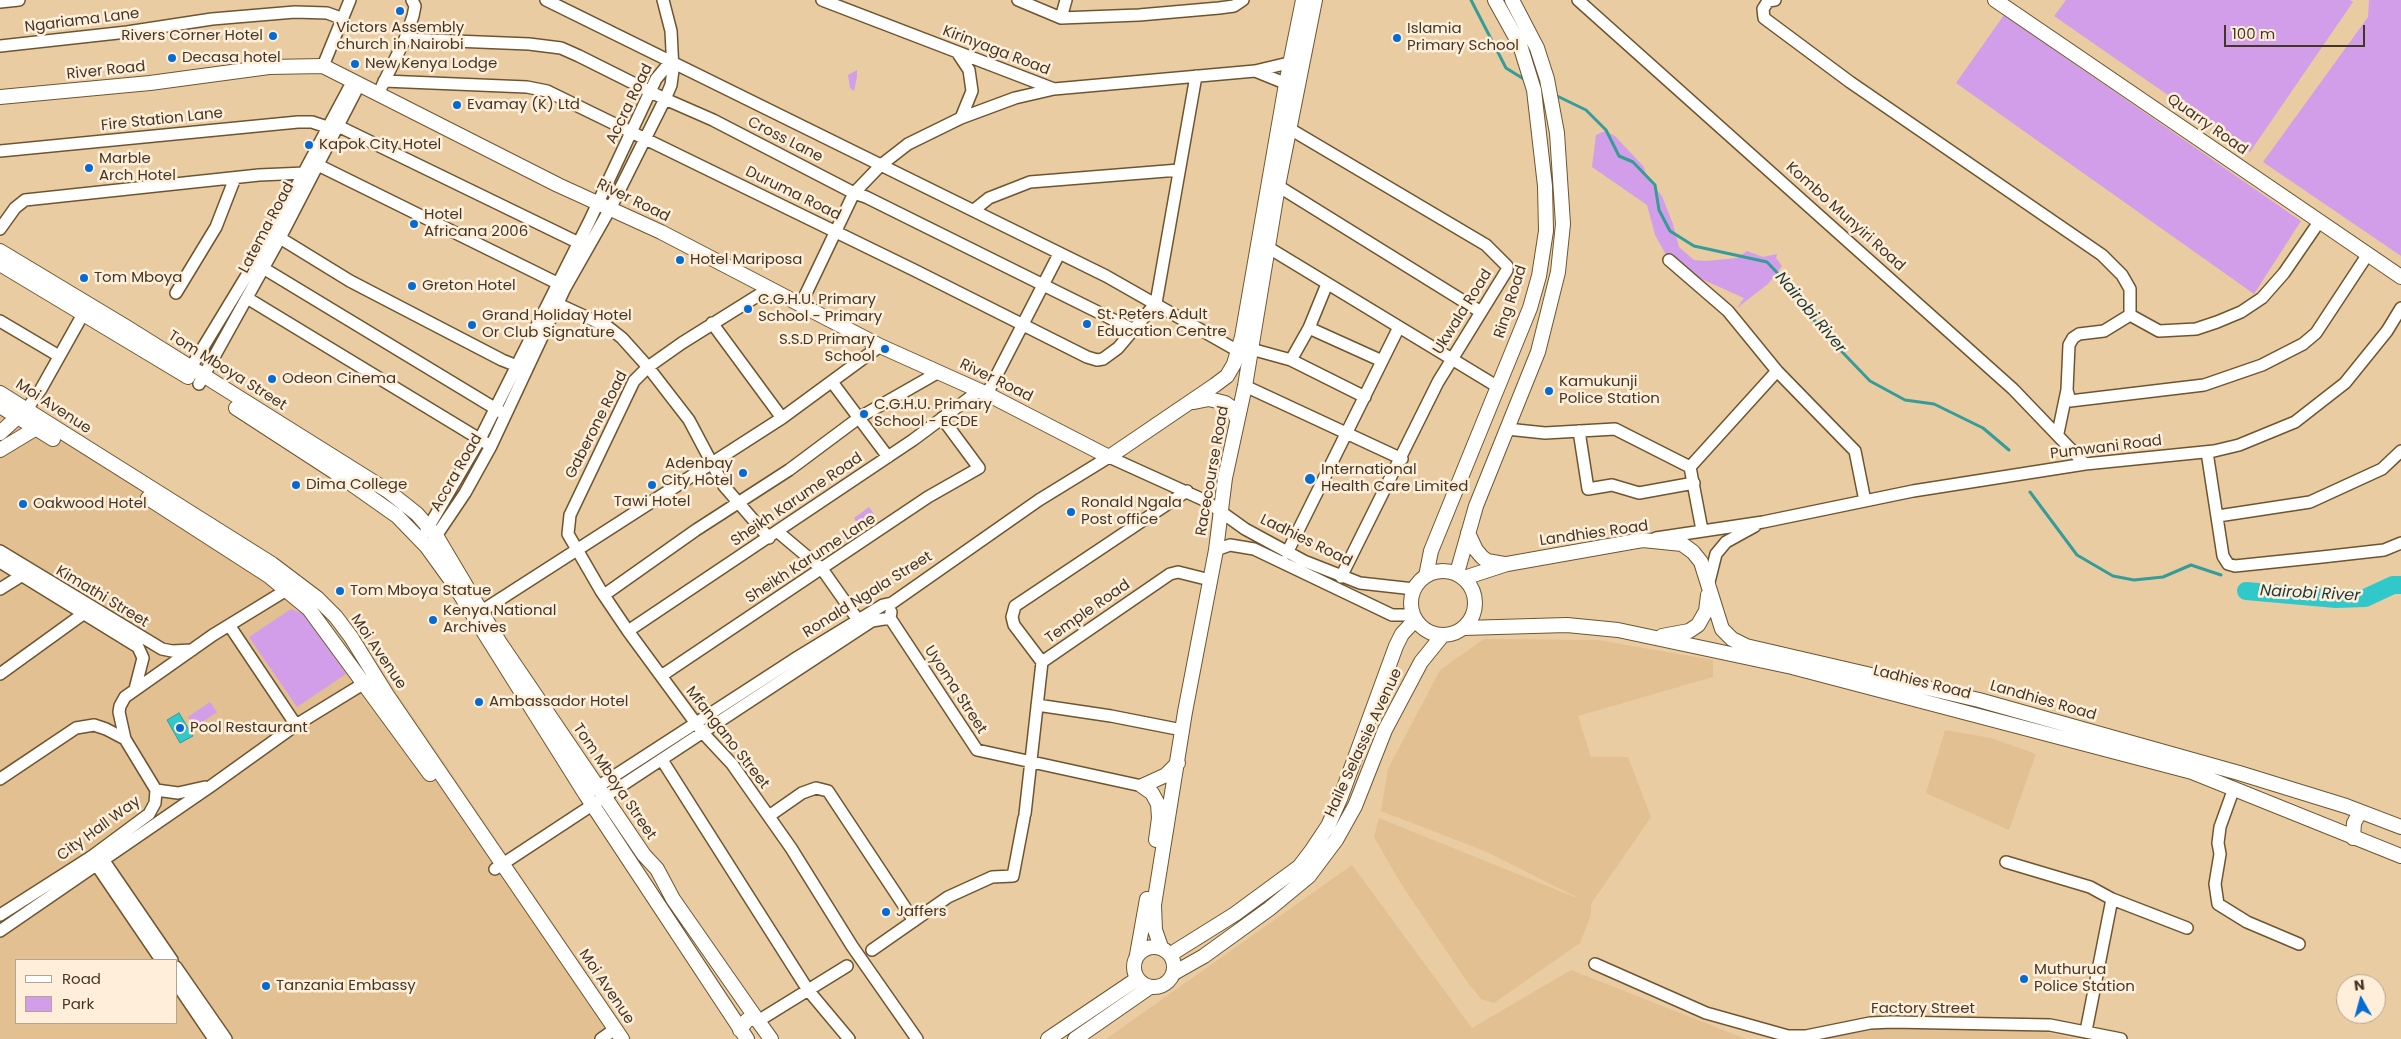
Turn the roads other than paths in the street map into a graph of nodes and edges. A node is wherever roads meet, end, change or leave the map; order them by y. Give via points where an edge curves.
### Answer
1 (19, 0) edge
2 (350, 0) edge
3 (412, 0) edge
4 (546, 0) edge
5 (663, 0) edge
6 (822, 0) edge
7 (1018, 0) edge
8 (1066, 0) edge
9 (1243, 0) edge
10 (1303, 0) edge
11 (1316, 0) edge
12 (1495, 0) edge
13 (1512, 0) edge
14 (1578, 0) edge
15 (1775, 0) edge
16 (1783, 0) edge
17 (1996, 0) edge
18 (0, 2) edge
19 (1061, 18) junction
20 (342, 23) junction
21 (405, 39) junction
22 (0, 46) edge
23 (957, 52) junction
24 (1304, 60) junction
25 (671, 61) junction
26 (1290, 63) junction
27 (323, 66) junction
28 (1254, 71) junction
29 (1196, 76) junction
30 (384, 81) junction
31 (356, 83) junction
32 (1293, 86) junction
33 (1054, 89) junction
34 (650, 91) junction
35 (378, 94) junction
36 (0, 97) edge
37 (665, 99) junction
38 (961, 118) junction
39 (332, 127) junction
40 (1290, 129) junction
41 (633, 132) junction
42 (645, 139) junction
43 (0, 151) edge
44 (317, 160) junction
45 (881, 165) junction
46 (1179, 170) junction
47 (305, 173) junction
48 (234, 178) junction
49 (1278, 186) junction
50 (854, 193) junction
51 (605, 205) junction
52 (291, 208) junction
53 (974, 210) junction
54 (2319, 222) junction
55 (0, 229) edge
56 (835, 232) junction
57 (280, 238) junction
58 (579, 243) junction
59 (1268, 248) junction
60 (0, 251) edge
61 (1059, 254) junction
62 (2368, 254) junction
63 (1668, 260) dead end
64 (0, 264) edge
65 (263, 268) junction
66 (2401, 277) edge
67 (557, 283) junction
68 (1327, 284) junction
69 (1042, 285) junction
70 (770, 288) junction
71 (176, 293) dead end
72 (247, 298) junction
73 (1156, 303) junction
74 (558, 304) junction
75 (801, 304) junction
76 (2401, 308) edge
77 (85, 310) junction
78 (1481, 312) junction
79 (2130, 315) junction
80 (0, 321) edge
81 (712, 323) junction
82 (1022, 325) junction
83 (1399, 327) junction
84 (1309, 328) junction
85 (1134, 330) junction
86 (880, 346) junction
87 (1245, 350) junction
88 (59, 356) junction
89 (1451, 359) junction
90 (1291, 360) junction
91 (1382, 360) junction
92 (648, 367) junction
93 (521, 368) junction
94 (190, 369) junction
95 (1777, 371) junction
96 (939, 372) junction
97 (1227, 376) joint
98 (201, 380) junction
99 (832, 382) junction
100 (1245, 386) junction
101 (1498, 387) junction
102 (2067, 390) junction
103 (983, 392) junction
104 (0, 393) edge
105 (1365, 397) junction
106 (1191, 403) junction
107 (0, 406) edge
108 (500, 412) junction
109 (23, 413) junction
110 (860, 417) junction
111 (782, 418) junction
112 (942, 418) junction
113 (1237, 419) junction
114 (41, 426) junction
115 (1508, 429) junction
116 (1579, 431) junction
117 (2058, 433) junction
118 (0, 434) edge
119 (1347, 434) junction
120 (480, 439) junction
121 (491, 446) junction
122 (0, 450) edge
123 (2401, 451) edge
124 (2207, 452) junction
125 (888, 457) junction
126 (1109, 457) junction
127 (1402, 459) junction
128 (710, 462) junction
129 (2085, 464) junction
130 (1690, 467) junction
131 (1694, 483) junction
132 (1187, 491) junction
133 (1865, 501) junction
134 (737, 502) junction
135 (1220, 510) junction
136 (2218, 516) junction
137 (1763, 522) junction
138 (1702, 530) junction
139 (1468, 533) junction
140 (773, 535) junction
141 (428, 538) junction
142 (1643, 540) junction
143 (2401, 543) edge
144 (2401, 548) edge
145 (1216, 550) junction
146 (2384, 550) junction
147 (0, 551) edge
148 (576, 551) junction
149 (1287, 553) junction
150 (0, 562) edge
151 (1507, 564) junction
152 (822, 569) junction
153 (1461, 575) junction
154 (21, 576) junction
155 (1426, 576) junction
156 (1341, 577) junction
157 (1210, 580) junction
158 (1709, 582) junction
159 (292, 587) junction
160 (0, 589) edge
161 (1414, 590) junction
162 (604, 595) junction
163 (892, 602) junction
164 (85, 610) junction
165 (477, 614) junction
166 (890, 618) junction
167 (1414, 618) junction
168 (858, 620) junction
169 (229, 625) junction
170 (1464, 628) junction
171 (628, 630) junction
172 (1442, 636) junction
173 (1647, 636) junction
174 (193, 650) junction
175 (1042, 662) junction
176 (0, 674) edge
177 (376, 676) junction
178 (660, 676) junction
179 (364, 684) junction
180 (135, 689) junction
181 (1037, 705) junction
182 (296, 725) junction
183 (700, 729) junction
184 (1182, 730) junction
185 (126, 739) junction
186 (662, 760) junction
187 (1031, 762) junction
188 (1178, 764) junction
189 (0, 778) edge
190 (211, 786) junction
191 (1142, 786) junction
192 (2234, 788) junction
193 (156, 790) junction
194 (595, 796) junction
195 (2360, 812) junction
196 (769, 816) junction
197 (2401, 827) edge
198 (2353, 838) junction
199 (2401, 856) edge
200 (97, 858) junction
201 (2006, 862) dead end
202 (499, 867) junction
203 (2112, 899) junction
204 (0, 915) edge
205 (914, 920) junction
206 (2186, 928) dead end
207 (0, 931) edge
208 (2299, 944) dead end
209 (852, 946) junction
210 (872, 950) junction
211 (1166, 951) junction
212 (1137, 955) junction
213 (160, 959) edge
214 (171, 959) edge
215 (1596, 964) dead end
216 (847, 966) junction
217 (178, 970) edge
218 (869, 970) junction
219 (1174, 973) junction
220 (1137, 979) junction
221 (178, 986) edge
222 (1150, 987) junction
223 (808, 990) junction
224 (757, 1020) junction
225 (2086, 1031) junction
226 (743, 1034) edge
227 (611, 1036) edge
228 (769, 1038) edge
229 (214, 1039) edge
230 (226, 1039) edge
231 (849, 1039) edge
232 (917, 1039) edge
233 (1048, 1039) edge
234 (1075, 1039) edge
235 (2121, 1039) edge

1 - 18 street
2 - 20 street
3 - 21 street via 415,11
4 - 25 street
5 - 25 street via 671,31
6 - 23 street, Kirinyaga Road
7 - 19 street
8 - 19 street
9 - 19 street via 1240,4 1219,8
10 - 26 main road, Racecourse Road
11 - 24 main road, Racecourse Road
12 - 101 main road, Ring Road via 1520,45 1533,85 1546,186 1546,231 1538,276 1530,308
13 - 115 main road via 1537,48 1548,85 1557,133 1563,224 1550,311
14 - 117 street, Kombo Munyiri Road via 1910,295
15 - 16 street
15 - 79 street via 1768,1 1763,9 1764,18 1850,82 2102,255 2122,275 2130,289
17 - 54 main road, Quarry Road
20 - 22 street, Ngariama Lane via 338,17 327,13 296,12 212,19
20 - 27 street
21 - 30 street
21 - 34 street, Cross Lane via 561,48
23 - 33 street, Kirinyaga Road
23 - 38 street via 969,70 972,91
24 - 26 street, Kirinyaga Road
24 - 32 main road, Racecourse Road
25 - 34 street, Accra Road via 660,71
25 - 37 street, Accra Road via 672,77
25 - 45 street
26 - 28 street, Kirinyaga Road
26 - 32 main road, Racecourse Road
27 - 31 main road, River Road
27 - 36 main road, River Road via 269,68
28 - 29 street, Kirinyaga Road
28 - 32 street
29 - 33 street, Kirinyaga Road
29 - 46 street
30 - 35 street
30 - 41 street, Duruma Road via 494,85 547,91
31 - 35 main road, River Road
31 - 39 street, Latema Road
32 - 40 main road, Racecourse Road
32 - 87 main road, Racecourse Road
33 - 38 street via 1015,98
34 - 37 street, Cross Lane
34 - 41 street, Accra Road
35 - 51 main road, River Road via 558,185
37 - 42 street, Accra Road
37 - 50 street, Cross Lane via 713,120
38 - 45 street via 908,144
39 - 43 street, Fire Station Lane via 298,122
39 - 44 street, Latema Road
39 - 58 street, Fire Station Lane
40 - 49 main road, Racecourse Road
40 - 78 street, Ukwala Road via 1486,245 1505,262 1507,270
41 - 42 street, Duruma Road
41 - 51 street, Accra Road
42 - 51 street, Accra Road
42 - 56 street, Duruma Road
44 - 47 street, Latema Road
44 - 52 street, Latema Road
44 - 67 street
45 - 50 street
45 - 53 street
46 - 53 street via 1030,182 989,198
46 - 73 street
47 - 48 street
47 - 52 street, Latema Road
48 - 55 street via 26,200 15,208
48 - 71 street via 216,227
49 - 59 main road, Racecourse Road
49 - 78 street
50 - 56 street
50 - 69 street, Cross Lane
51 - 58 street, Accra Road
51 - 70 main road, River Road
51 - 74 street, Accra Road
52 - 57 street, Latema Road
52 - 94 street, Latema Road
53 - 61 street
54 - 62 main road, Quarry Road
54 - 79 street via 2284,273 2262,298 2241,312 2196,328 2175,331 2159,331
56 - 75 street
56 - 82 street, Duruma Road
57 - 65 street, Latema Road
57 - 93 street via 350,281
58 - 67 street, Accra Road
59 - 68 street
59 - 87 main road, Racecourse Road
60 - 77 main road, Tom Mboya Street
61 - 69 street, Sheikh Karume Road
61 - 73 street
62 - 66 main road, Quarry Road
62 - 102 street via 2316,333 2303,344 2262,365 2204,385 2070,401
63 - 95 street via 1728,311
64 - 77 main road, Tom Mboya Street
65 - 72 street, Latema Road
65 - 108 street
67 - 93 street, Accra Road
68 - 83 street
68 - 84 street
69 - 82 street, Sheikh Karume Road
69 - 85 street, Cross Lane
70 - 75 main road, River Road
70 - 81 street, Gaberone Road
72 - 98 street, Latema Road
72 - 120 street
73 - 85 street, Duruma Road
73 - 87 street
74 - 92 street via 608,327
74 - 93 street, Accra Road
75 - 86 main road, River Road
76 - 124 street, Pumwani Road via 2387,331 2345,383 2294,422 2239,444
77 - 88 street
77 - 94 main road, Tom Mboya Street
77 - 98 main road, Tom Mboya Street
78 - 89 street, Ukwala Road
79 - 102 street via 2104,331 2078,334 2073,338 2069,345
80 - 88 street
81 - 92 street, Gaberone Road
81 - 111 street
82 - 85 street, Duruma Road via 1097,360 1111,354
82 - 103 street, Sheikh Karume Road
83 - 89 street
83 - 91 street
84 - 90 street
84 - 91 street
86 - 96 main road, River Road
86 - 99 street
87 - 90 street
87 - 97 main road, Racecourse Road
87 - 100 main road, Racecourse Road
88 - 109 street
89 - 101 street
89 - 127 street, Ukwala Road
90 - 105 street
91 - 105 street
92 - 128 street via 689,420
92 - 148 street, Gaberone Road via 634,381 570,515 568,534
93 - 108 street, Accra Road
94 - 98 main road, Tom Mboya Street
95 - 130 street
95 - 133 street via 1855,450
96 - 103 main road, River Road
96 - 110 street
97 - 106 main road, Ronald Ngala Street
98 - 141 main road, Tom Mboya Street
99 - 110 street
99 - 111 street
100 - 113 main road, Racecourse Road
100 - 119 street
101 - 155 main road, Ring Road via 1427,560
102 - 117 street
103 - 112 street, Sheikh Karume Road
103 - 126 main road, River Road
104 - 109 main road, Moi Avenue
105 - 119 street
106 - 113 main road, Ronald Ngala Street via 1217,400 1232,408
106 - 126 main road, Ronald Ngala Street
107 - 109 main road, Moi Avenue
108 - 120 street, Accra Road
108 - 121 street, Accra Road
109 - 114 main road, Moi Avenue
109 - 118 main road
110 - 125 street
110 - 134 street via 788,470
111 - 128 street
112 - 125 street, Sheikh Karume Road
112 - 152 street, Sheikh Karume Lane via 979,468
113 - 135 main road, Racecourse Road
114 - 122 main road
114 - 159 main road, Moi Avenue via 272,564
115 - 116 street via 1545,434
115 - 139 main road
116 - 130 street via 1615,429
116 - 131 street via 1588,489 1612,485 1639,493
117 - 129 street, Kombo Munyiri Road
119 - 127 street
119 - 149 street
120 - 121 street
120 - 141 street, Accra Road
121 - 141 street, Accra Road
123 - 136 street via 2382,468 2310,502
124 - 129 street, Pumwani Road
124 - 136 street
125 - 140 street, Sheikh Karume Road
126 - 132 street, River Road
126 - 163 street, Ronald Ngala Street via 1039,500
127 - 156 street, Ukwala Road
128 - 134 street
128 - 148 street
129 - 133 street, Pumwani Road
130 - 131 street
131 - 138 street
132 - 135 street, River Road
132 - 175 street via 1021,601 1012,611 1014,625
133 - 137 street, Pumwani Road
134 - 140 street
134 - 162 street
135 - 145 main road, Racecourse Road
135 - 149 street, Ladhies Road
136 - 146 street via 2223,556 2228,564 2235,566
137 - 138 street
137 - 158 street via 1726,542 1716,554
138 - 142 street
139 - 151 main road via 1482,558
139 - 153 main road
140 - 152 street
140 - 171 street, Sheikh Karume Road
141 - 165 main road, Tom Mboya Street
142 - 151 main road, Landhies Road
142 - 158 main road, Landhies Road via 1682,544 1693,552
143 - 146 street
144 - 146 street
145 - 157 main road, Racecourse Road
145 - 167 street, Ladhies Road via 1230,545 1254,549 1392,615
147 - 164 street, Kimathi Street
148 - 162 street, Mfangano Street
148 - 165 street
149 - 156 street, Ladhies Road
150 - 154 street, Kimathi Street
151 - 153 main road, Landhies Road
152 - 168 street
152 - 178 street, Sheikh Karume Lane
153 - 155 main road via 1436,572
153 - 170 main road via 1475,598 1473,614
154 - 160 street
154 - 164 street, Kimathi Street
155 - 161 main road
156 - 161 street, Ladhies Road via 1374,586
157 - 175 street, Temple Road via 1178,572 1170,574
157 - 184 main road, Racecourse Road
158 - 173 main road via 1706,611 1698,625 1672,635
158 - 195 main road, Landhies Road via 1722,629 1746,646 1952,692 2239,772
159 - 169 street
159 - 177 main road, Moi Avenue via 317,598 336,617
159 - 179 main road, Moi Avenue
161 - 167 main road via 1411,598
162 - 171 street, Mfangano Street
163 - 166 street
163 - 168 street, Ronald Ngala Street
164 - 174 street, Kimathi Street via 162,649
164 - 176 street
164 - 180 street, Kimathi Street via 141,651 142,668
165 - 194 main road, Tom Mboya Street
166 - 183 street, Ronald Ngala Street via 872,621
166 - 187 street, Uyoma Street via 973,746 981,751
167 - 172 main road via 1431,634
167 - 211 main road, Haile Selassie Avenue via 1396,646 1340,799 1312,850 1299,867 1243,908
168 - 183 street, Ronald Ngala Street
169 - 174 street
169 - 182 street
170 - 172 main road
170 - 173 main road via 1567,625
171 - 178 street, Mfangano Street
172 - 219 main road, Haile Selassie Avenue via 1421,662 1394,713 1355,806 1336,840 1309,876 1212,951
173 - 192 main road, Ladhies Road via 1734,653 1918,698 2141,757
174 - 180 street
175 - 181 street, Temple Road
177 - 179 street, City Hall Way
177 - 202 main road, Moi Avenue
178 - 183 street, Mfangano Street
179 - 182 street, City Hall Way
179 - 202 main road, Moi Avenue
180 - 185 street via 125,696 120,706
181 - 184 street
181 - 187 street, Temple Road
182 - 190 street, City Hall Way
183 - 186 street, Ronald Ngala Street
183 - 194 street, Ronald Ngala Street
183 - 196 street, Mfangano Street via 732,764
184 - 188 main road, Racecourse Road
185 - 189 street via 94,725 76,728
185 - 193 street
186 - 194 street, Ronald Ngala Street
186 - 223 street
187 - 191 street, Uyoma Street
187 - 205 street, Temple Road via 1013,876 1000,875 980,882 948,897
188 - 191 main road via 1166,775
188 - 211 main road, Racecourse Road via 1154,906 1155,930
190 - 193 street, City Hall Way via 178,793
190 - 200 street, City Hall Way
191 - 212 main road via 1155,798 1160,818
192 - 198 main road, Ladhies Road
192 - 208 street via 2220,827 2215,884 2218,904 2247,922
193 - 200 street, City Hall Way via 155,803 149,814
194 - 202 street, Ronald Ngala Street
194 - 224 main road, Tom Mboya Street via 657,869
194 - 226 main road, Tom Mboya Street
195 - 197 main road, Landhies Road
195 - 198 main road via 2354,823
196 - 205 street via 802,792 816,788 828,790
196 - 209 street, Mfangano Street
198 - 199 main road, Ladhies Road
200 - 204 street, City Hall Way
200 - 207 street, City Hall Way
200 - 213 street
200 - 214 street
201 - 203 street via 2090,887
202 - 227 main road, Moi Avenue
203 - 206 street
203 - 225 street
205 - 210 street
209 - 210 street
209 - 216 street
209 - 218 street, Mfangano Street
210 - 218 street
211 - 212 main road, Haile Selassie Avenue via 1152,946
211 - 219 main road via 1174,963
212 - 220 main road via 1133,967
215 - 225 street, Factory Street via 1706,1013 1788,1036 1892,1022 2020,1024
216 - 218 street
216 - 223 street
217 - 230 street
218 - 232 street
219 - 222 main road, Haile Selassie Avenue via 1162,986
220 - 222 main road
220 - 233 main road
221 - 229 street
222 - 234 main road, Haile Selassie Avenue
223 - 224 street
223 - 231 street
224 - 226 main road via 747,1020
224 - 228 main road, Tom Mboya Street
225 - 235 street, Factory Street

